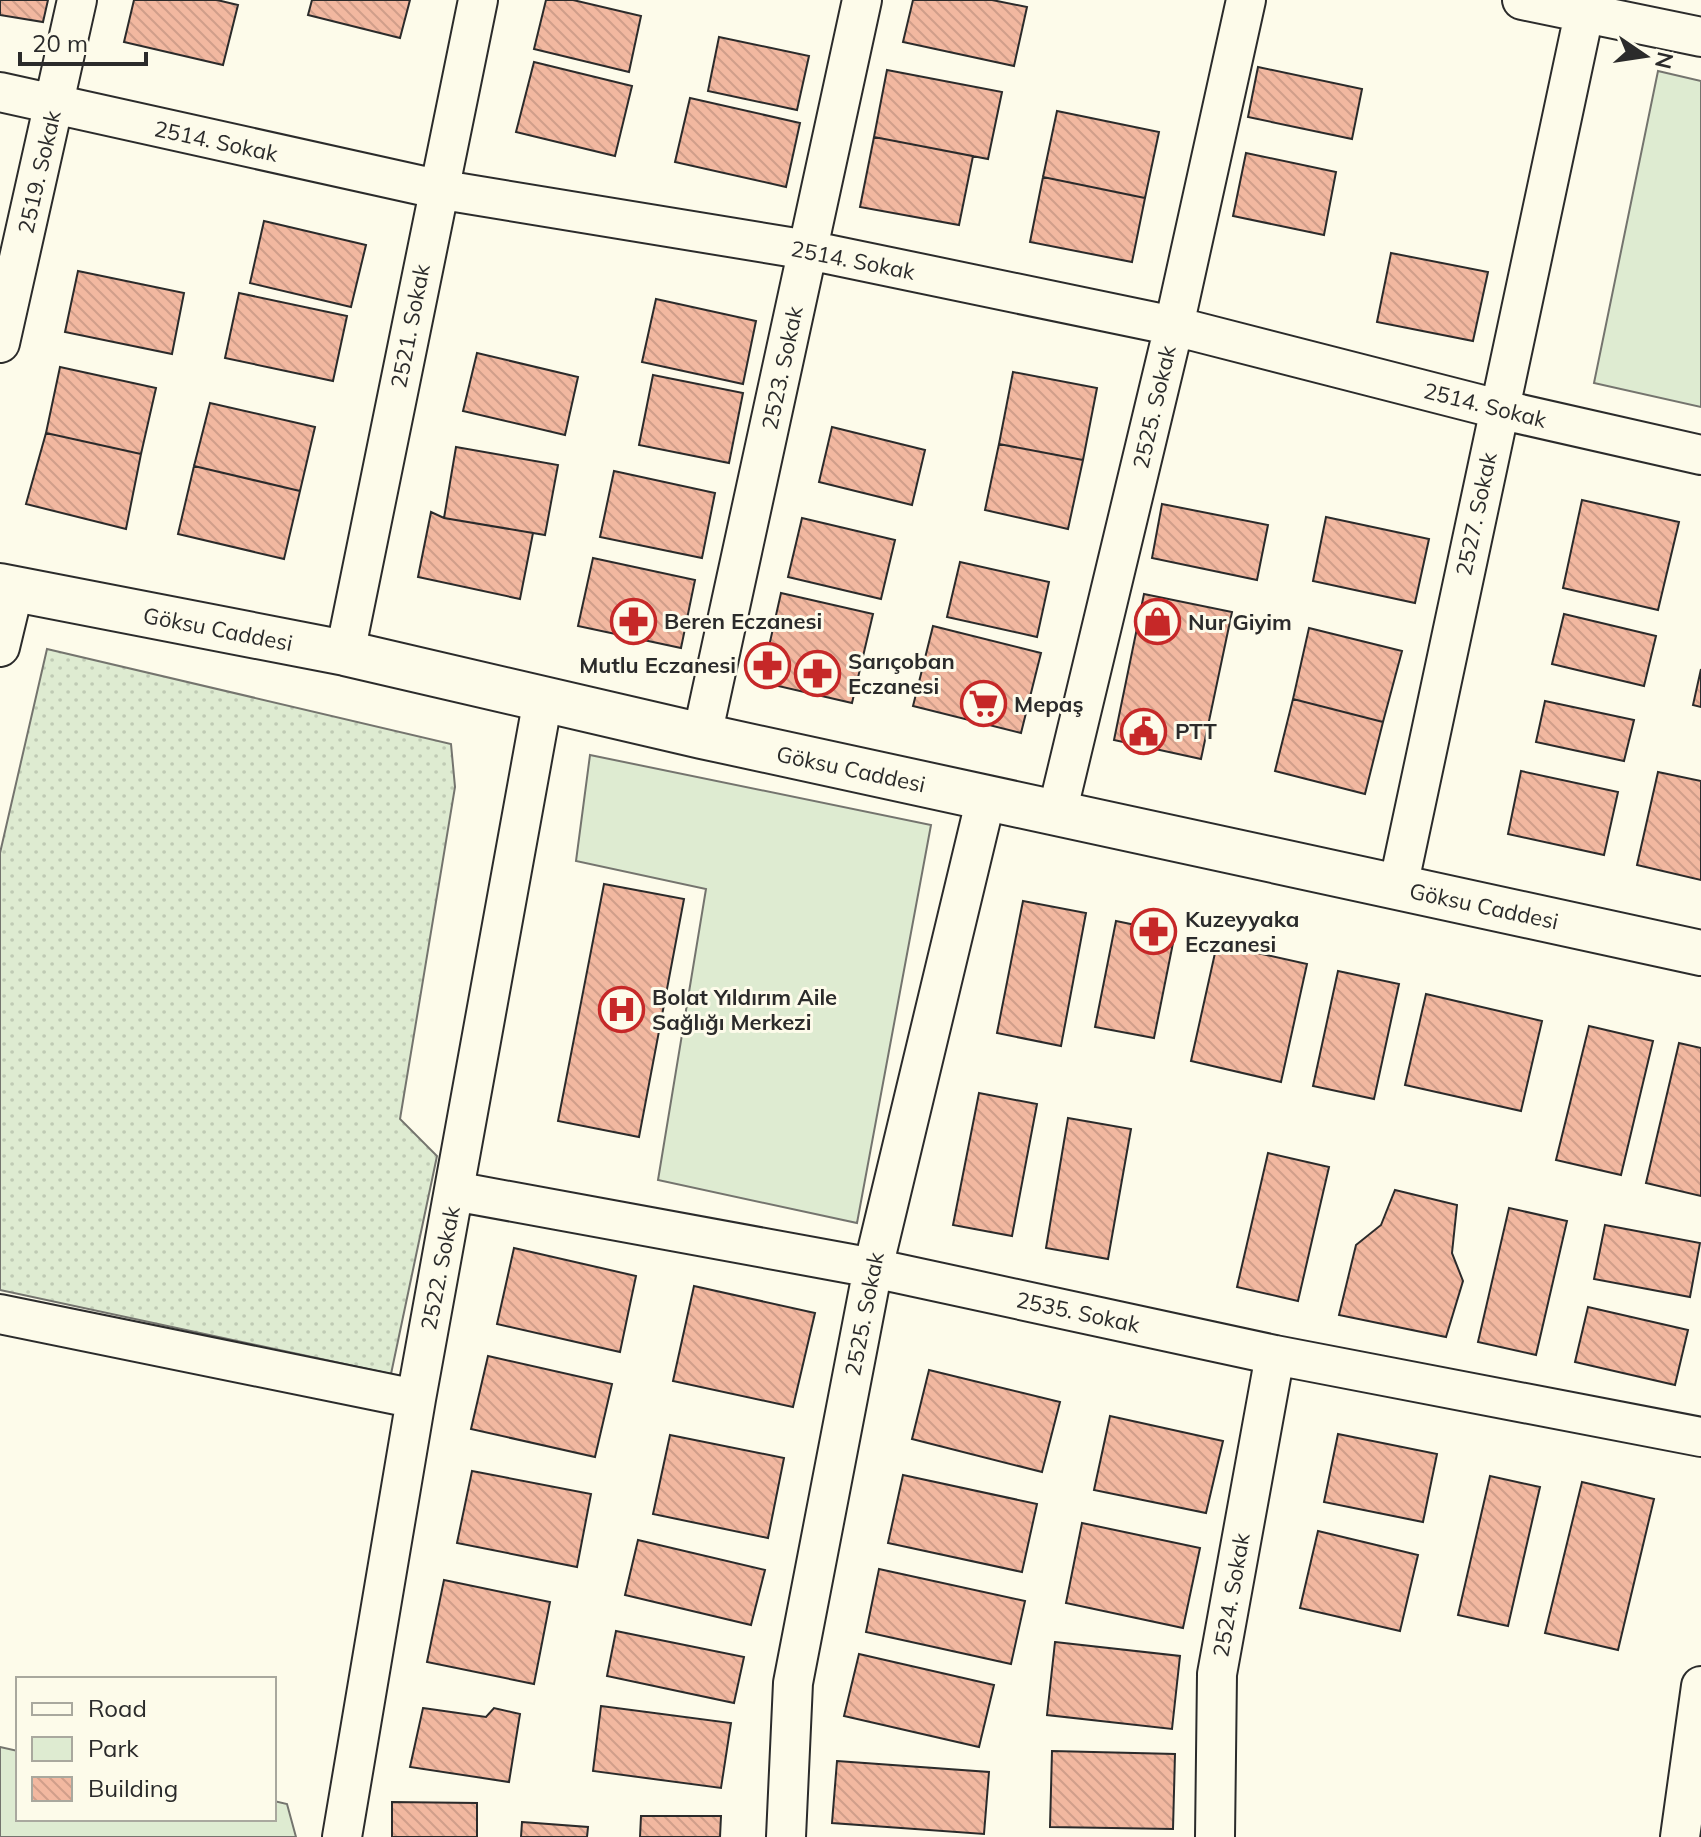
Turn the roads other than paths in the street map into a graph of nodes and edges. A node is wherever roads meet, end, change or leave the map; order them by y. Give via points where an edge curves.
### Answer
1 (77, 0) edge
2 (478, 0) edge
3 (862, 0) edge
4 (1246, 0) edge
5 (1522, 0) edge
6 (1585, 7) edge
7 (1701, 37) edge
8 (0, 92) edge
9 (55, 106) junction
10 (437, 189) junction
11 (808, 250) junction
12 (1174, 326) junction
13 (0, 343) edge
14 (1498, 409) junction
15 (1701, 455) edge
16 (7, 588) edge
17 (0, 647) edge
18 (345, 653) junction
19 (543, 699) junction
20 (702, 736) junction
21 (986, 798) junction
22 (1057, 813) junction
23 (1398, 887) junction
24 (1701, 953) edge
25 (454, 1191) junction
26 (873, 1268) junction
27 (0, 1314) edge
28 (1275, 1355) junction
29 (416, 1399) junction
30 (1701, 1437) edge
31 (1701, 1686) edge
32 (342, 1837) edge
33 (786, 1837) edge
34 (1215, 1837) edge
35 (1680, 1837) edge

1 - 9 street, 2519. Sokak
2 - 10 street, 2521. Sokak
3 - 11 street, 2523. Sokak
4 - 12 street, 2525. Sokak
5 - 6 street
6 - 7 street
6 - 14 street, 2527. Sokak
8 - 9 street, 2514. Sokak
9 - 10 street, 2514. Sokak
9 - 13 street, 2519. Sokak
10 - 11 street, 2514. Sokak
10 - 18 street, 2521. Sokak
11 - 12 street, 2514. Sokak
11 - 20 street, 2523. Sokak
12 - 14 street, 2514. Sokak
12 - 22 street, 2525. Sokak
14 - 15 street, 2514. Sokak
14 - 23 street, 2527. Sokak
16 - 17 street
16 - 18 street, Göksu Caddesi
18 - 19 street, Göksu Caddesi
19 - 20 street, Göksu Caddesi
19 - 25 street, 2522. Sokak
20 - 21 street, Göksu Caddesi
21 - 22 street, Göksu Caddesi
21 - 26 street, 2525. Sokak
22 - 23 street, Göksu Caddesi
23 - 24 street, Göksu Caddesi
25 - 26 street, 2535. Sokak
25 - 29 street, 2522. Sokak
26 - 28 street, 2535. Sokak
26 - 33 street, 2525. Sokak via 793,1683
27 - 29 street
28 - 30 street, 2535. Sokak
28 - 34 street, 2524. Sokak via 1217,1674
29 - 32 street, 2522. Sokak
31 - 35 street

